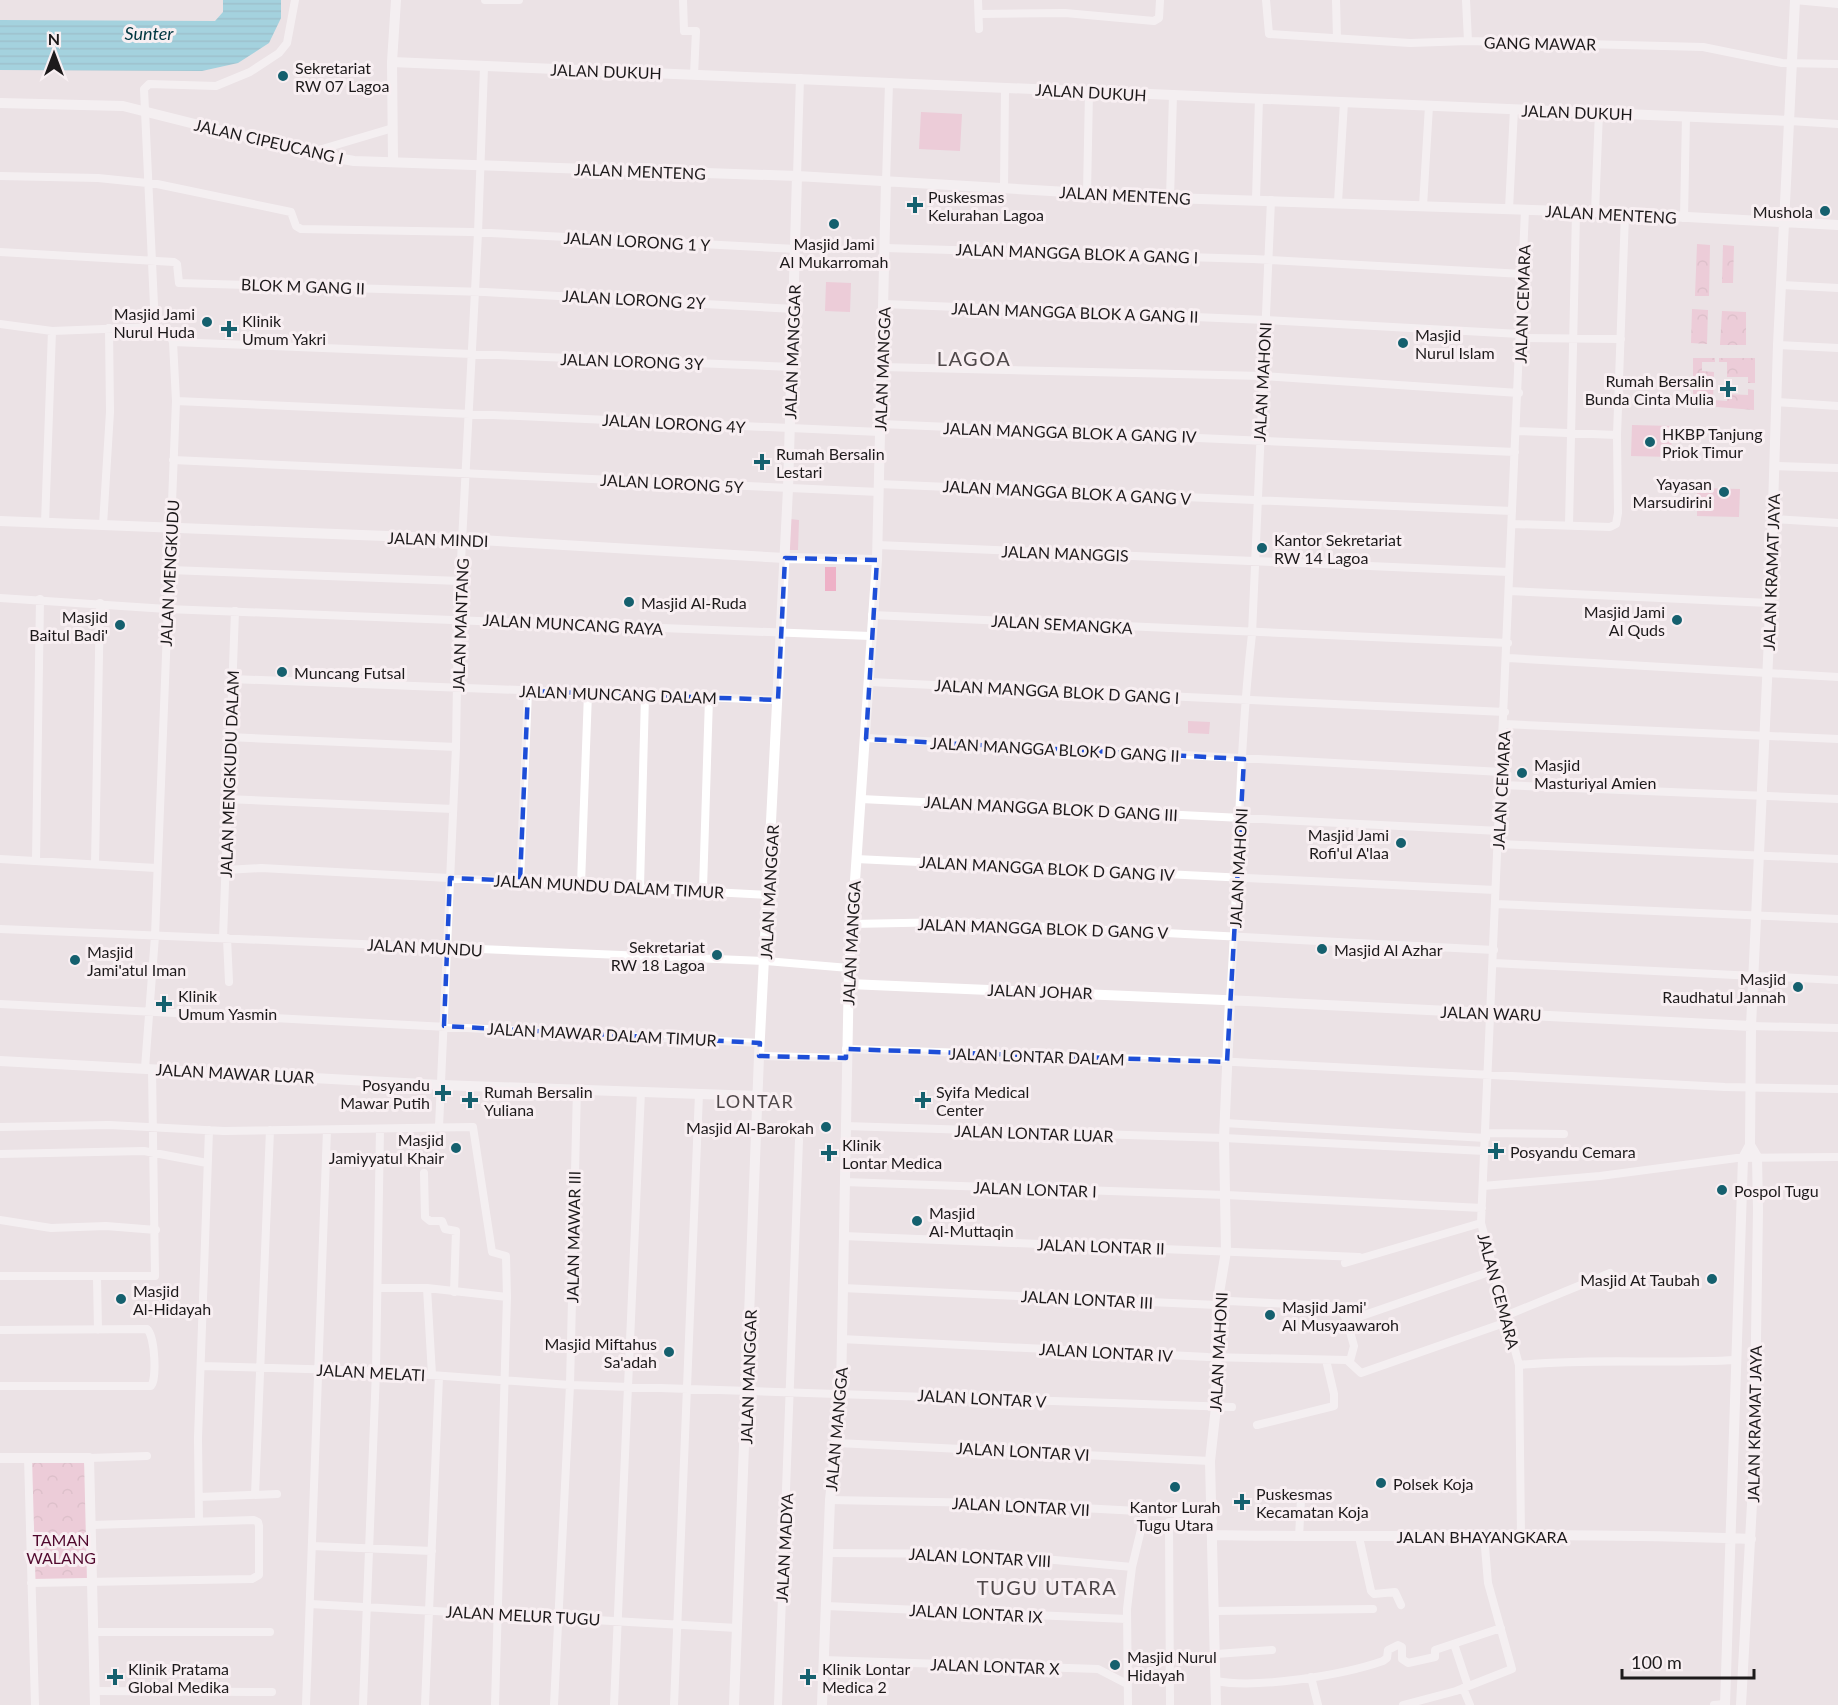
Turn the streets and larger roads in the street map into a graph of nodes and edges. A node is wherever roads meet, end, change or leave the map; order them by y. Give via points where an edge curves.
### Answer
1 (295, 0) edge
2 (396, 0) edge
3 (485, 0) edge
4 (519, 0) edge
5 (683, 0) edge
6 (978, 0) edge
7 (1160, 0) edge
8 (1266, 0) edge
9 (1336, 0) edge
10 (1466, 0) edge
11 (1795, 0) edge
12 (1838, 4) edge
13 (979, 14) junction
14 (979, 29) dead end
15 (1336, 38) junction
16 (1468, 41) junction
17 (392, 62) junction
18 (1791, 63) junction
19 (1838, 64) edge
20 (484, 67) junction
21 (694, 75) junction
22 (800, 78) junction
23 (889, 83) junction
24 (1005, 88) junction
25 (1089, 92) junction
26 (1173, 95) junction
27 (1259, 98) junction
28 (1344, 102) junction
29 (0, 103) edge
30 (1429, 106) junction
31 (1514, 109) junction
32 (1599, 112) junction
33 (146, 113) junction
34 (1686, 116) junction
35 (1790, 121) junction
36 (1838, 124) edge
37 (393, 128) junction
38 (310, 153) junction
39 (393, 162) junction
40 (481, 166) junction
41 (0, 176) edge
42 (797, 176) junction
43 (886, 182) junction
44 (153, 184) junction
45 (1004, 189) junction
46 (1087, 193) junction
47 (1170, 198) junction
48 (1257, 200) junction
49 (1271, 200) junction
50 (1338, 202) junction
51 (1423, 206) junction
52 (1509, 209) junction
53 (1525, 210) junction
54 (1595, 212) junction
55 (1576, 213) junction
56 (1625, 214) junction
57 (1684, 218) junction
58 (1785, 223) junction
59 (1838, 225) edge
60 (478, 233) junction
61 (885, 248) junction
62 (796, 249) junction
63 (0, 252) edge
64 (1269, 260) junction
65 (152, 261) junction
66 (1523, 274) junction
67 (1782, 285) junction
68 (1838, 288) edge
69 (474, 292) junction
70 (884, 304) junction
71 (794, 309) junction
72 (1266, 320) junction
73 (0, 324) edge
74 (155, 327) junction
75 (109, 328) junction
76 (52, 331) junction
77 (1520, 336) junction
78 (1573, 338) junction
79 (1621, 339) junction
80 (173, 342) junction
81 (1778, 345) junction
82 (1838, 348) edge
83 (472, 355) junction
84 (792, 367) junction
85 (882, 367) junction
86 (1263, 376) junction
87 (1519, 393) junction
88 (176, 401) junction
89 (1776, 402) junction
90 (1838, 406) edge
91 (468, 413) junction
92 (789, 428) junction
93 (881, 428) junction
94 (1517, 431) junction
95 (1570, 434) junction
96 (1617, 435) junction
97 (1258, 441) junction
98 (1515, 452) junction
99 (172, 460) junction
100 (1774, 466) junction
101 (1838, 468) edge
102 (465, 471) junction
103 (879, 488) junction
104 (788, 489) junction
105 (1256, 501) junction
106 (1512, 511) junction
107 (1779, 519) junction
108 (0, 521) edge
109 (45, 523) junction
110 (1838, 523) edge
111 (1512, 524) junction
112 (103, 525) junction
113 (1569, 525) junction
114 (170, 529) junction
115 (463, 539) junction
116 (877, 544) junction
117 (785, 558) junction
118 (877, 560) junction
119 (1254, 560) junction
120 (170, 570) junction
121 (1509, 572) junction
122 (460, 581) junction
123 (1509, 591) junction
124 (0, 598) edge
125 (40, 599) junction
126 (100, 603) junction
127 (1769, 603) junction
128 (167, 609) junction
129 (235, 611) junction
130 (872, 615) junction
131 (458, 619) junction
132 (782, 633) junction
133 (1252, 634) junction
134 (870, 636) junction
135 (1508, 643) junction
136 (1508, 658) junction
137 (1767, 674) junction
138 (1838, 677) edge
139 (232, 679) junction
140 (870, 682) junction
141 (458, 687) junction
142 (528, 691) junction
143 (588, 693) junction
144 (645, 696) junction
145 (709, 698) junction
146 (778, 700) junction
147 (1244, 701) junction
148 (1504, 712) junction
149 (1506, 724) junction
150 (1763, 736) junction
151 (228, 737) junction
152 (866, 738) junction
153 (1838, 739) edge
154 (456, 747) junction
155 (1244, 759) junction
156 (1502, 772) junction
157 (1502, 785) junction
158 (1762, 796) junction
159 (226, 799) junction
160 (861, 799) junction
161 (1838, 799) edge
162 (453, 809) junction
163 (1241, 818) junction
164 (1500, 831) junction
165 (1503, 844) junction
166 (1760, 855) junction
167 (0, 859) edge
168 (1838, 859) edge
169 (856, 860) junction
170 (36, 861) junction
171 (95, 864) junction
172 (156, 868) junction
173 (226, 870) junction
174 (450, 878) junction
175 (1238, 878) junction
176 (520, 881) junction
177 (581, 884) junction
178 (640, 887) junction
179 (703, 890) junction
180 (1496, 890) junction
181 (768, 895) junction
182 (1496, 904) junction
183 (1756, 915) junction
184 (1838, 918) edge
185 (851, 924) junction
186 (0, 930) edge
187 (155, 936) junction
188 (225, 938) junction
189 (1235, 938) junction
190 (446, 948) junction
191 (1494, 950) junction
192 (766, 961) junction
193 (1493, 963) junction
194 (849, 968) junction
195 (1753, 976) junction
196 (1838, 980) edge
197 (228, 982) dead end
198 (849, 984) junction
199 (1230, 999) junction
200 (0, 1004) edge
201 (148, 1010) junction
202 (1492, 1012) junction
203 (444, 1026) junction
204 (1751, 1026) junction
205 (1838, 1028) edge
206 (760, 1043) junction
207 (846, 1054) junction
208 (759, 1056) junction
209 (0, 1061) edge
210 (1227, 1062) junction
211 (148, 1069) junction
212 (1489, 1075) junction
213 (441, 1085) junction
214 (1750, 1087) junction
215 (577, 1088) junction
216 (1838, 1089) edge
217 (641, 1091) junction
218 (699, 1094) junction
219 (758, 1096) junction
220 (1224, 1123) junction
221 (844, 1126) junction
222 (0, 1127) edge
223 (439, 1127) junction
224 (151, 1128) junction
225 (380, 1129) junction
226 (209, 1130) junction
227 (270, 1130) junction
228 (327, 1130) junction
229 (1564, 1134) dead end
230 (1486, 1136) junction
231 (1224, 1138) junction
232 (799, 1140) dead end
233 (1750, 1145) junction
234 (1485, 1151) junction
235 (153, 1153) junction
236 (0, 1154) edge
237 (1757, 1157) junction
238 (1838, 1157) edge
239 (1743, 1158) junction
240 (207, 1163) junction
241 (424, 1173) dead end
242 (844, 1182) junction
243 (1483, 1186) junction
244 (1226, 1195) junction
245 (1482, 1208) junction
246 (0, 1220) edge
247 (1481, 1223) junction
248 (156, 1230) junction
249 (843, 1236) junction
250 (1226, 1251) junction
251 (1359, 1257) junction
252 (1345, 1263) dead end
253 (1492, 1271) junction
254 (1610, 1273) dead end
255 (0, 1276) edge
256 (98, 1277) junction
257 (378, 1288) junction
258 (427, 1288) junction
259 (842, 1288) junction
260 (454, 1292) junction
261 (507, 1297) junction
262 (1217, 1305) junction
263 (1506, 1319) junction
264 (1347, 1321) junction
265 (0, 1330) edge
266 (98, 1330) junction
267 (841, 1339) junction
268 (1217, 1357) junction
269 (1326, 1360) junction
270 (1736, 1360) junction
271 (1350, 1361) junction
272 (1519, 1365) junction
273 (202, 1366) junction
274 (261, 1367) junction
275 (318, 1369) junction
276 (376, 1371) junction
277 (435, 1376) junction
278 (505, 1381) junction
279 (570, 1385) junction
280 (0, 1386) edge
281 (627, 1386) junction
282 (687, 1387) junction
283 (748, 1389) junction
284 (791, 1390) junction
285 (841, 1392) junction
286 (1216, 1407) junction
287 (1232, 1407) dead end
288 (1257, 1425) dead end
289 (837, 1443) junction
290 (147, 1456) dead end
291 (28, 1457) junction
292 (0, 1458) edge
293 (89, 1458) junction
294 (1210, 1461) junction
295 (255, 1494) junction
296 (277, 1494) dead end
297 (1328, 1495) dead end
298 (199, 1497) junction
299 (830, 1500) junction
300 (1145, 1513) junction
301 (1213, 1519) junction
302 (200, 1522) junction
303 (92, 1525) junction
304 (1212, 1535) junction
305 (1484, 1535) junction
306 (1521, 1536) junction
307 (1299, 1537) junction
308 (1359, 1537) junction
309 (1730, 1538) junction
310 (1751, 1539) junction
311 (312, 1546) junction
312 (370, 1549) junction
313 (432, 1551) junction
314 (828, 1552) junction
315 (1132, 1567) junction
316 (93, 1582) junction
317 (31, 1583) junction
318 (310, 1604) junction
319 (1401, 1605) dead end
320 (368, 1606) junction
321 (826, 1606) junction
322 (1373, 1609) dead end
323 (430, 1611) junction
324 (1215, 1611) junction
325 (499, 1614) junction
326 (559, 1618) junction
327 (618, 1619) junction
328 (1127, 1619) junction
329 (678, 1624) junction
330 (737, 1628) junction
331 (1501, 1628) junction
332 (95, 1632) junction
333 (270, 1632) dead end
334 (1454, 1644) junction
335 (1272, 1650) dead end
336 (1216, 1654) junction
337 (823, 1660) junction
338 (1311, 1677) junction
339 (1216, 1681) junction
340 (1127, 1684) junction
341 (1466, 1687) junction
342 (95, 1691) junction
343 (272, 1692) dead end
344 (1417, 1703) edge
345 (35, 1705) edge
346 (95, 1705) edge
347 (306, 1705) edge
348 (363, 1705) edge
349 (425, 1705) edge
350 (495, 1705) edge
351 (554, 1705) edge
352 (614, 1705) edge
353 (674, 1705) edge
354 (734, 1705) edge
355 (778, 1705) edge
356 (822, 1705) edge
357 (1128, 1705) edge
358 (1170, 1705) edge
359 (1216, 1705) edge
360 (1318, 1705) edge
361 (1403, 1705) edge
362 (1470, 1705) edge
363 (1721, 1705) edge
364 (1741, 1705) edge

1 - 33 street via 289,40 279,52 250,72 220,85 149,84 144,89
2 - 17 street
3 - 4 street
5 - 21 street via 684,32 696,32
6 - 13 street
7 - 13 street via 1160,18 1154,21 1065,14
8 - 15 street, GANG MAWAR via 1268,33
9 - 15 street
10 - 16 street
11 - 12 street
11 - 18 street, JALAN KRAMAT JAYA
13 - 14 street
15 - 16 street, GANG MAWAR via 1410,43
16 - 18 street, GANG MAWAR via 1703,47
17 - 20 street, JALAN DUKUH
17 - 37 street
18 - 19 street, GANG MAWAR
18 - 35 street, JALAN KRAMAT JAYA
20 - 21 street, JALAN DUKUH
20 - 40 street, JALAN MANTANG
21 - 22 street, JALAN DUKUH
22 - 23 street, JALAN DUKUH
22 - 42 street, JALAN MANGGAR
23 - 24 street, JALAN DUKUH
23 - 43 street
24 - 25 street, JALAN DUKUH
24 - 45 street
25 - 26 street, JALAN DUKUH
25 - 46 street
26 - 27 street, JALAN DUKUH
26 - 47 street
27 - 28 street, JALAN DUKUH
27 - 48 street
28 - 30 street, JALAN DUKUH
28 - 50 street
29 - 33 street, JALAN CIPEUCANG I via 99,104
30 - 31 street, JALAN DUKUH
30 - 51 street
31 - 32 street, JALAN DUKUH
31 - 52 street
32 - 34 street, JALAN DUKUH
32 - 54 street
33 - 38 street, JALAN CIPEUCANG I
33 - 44 street
34 - 35 street, JALAN DUKUH
34 - 57 street
35 - 36 street
35 - 58 street, JALAN KRAMAT JAYA
37 - 38 street
37 - 39 street
38 - 39 street, JALAN CIPEUCANG I via 345,160
39 - 40 street, JALAN MENTENG
40 - 42 street, JALAN MENTENG
40 - 60 street, JALAN MANTANG
41 - 44 street via 98,178
42 - 43 street, JALAN MENTENG
42 - 62 street, JALAN MANGGAR
43 - 45 street, JALAN MENTENG
43 - 61 street, JALAN MANGGA
44 - 60 street, JALAN LORONG 1 Y via 291,213 301,229
44 - 65 street
45 - 46 street, JALAN MENTENG
46 - 47 street, JALAN MENTENG
47 - 48 street, JALAN MENTENG
48 - 49 street, JALAN MENTENG
49 - 50 street, JALAN MENTENG
49 - 64 street, JALAN MAHONI
50 - 51 street, JALAN MENTENG
51 - 52 street, JALAN MENTENG
52 - 53 street, JALAN MENTENG
53 - 55 street, JALAN MENTENG
53 - 66 street, JALAN CEMARA
54 - 55 street, JALAN MENTENG
54 - 56 street, JALAN MENTENG
55 - 78 street
56 - 57 street, JALAN MENTENG
56 - 79 street
57 - 58 street, JALAN MENTENG
58 - 59 street, JALAN MENTENG
58 - 67 street, JALAN KRAMAT JAYA
60 - 62 street, JALAN LORONG 1 Y
60 - 69 street, JALAN MANTANG
61 - 64 street, JALAN MANGGA BLOK A GANG I
61 - 70 street, JALAN MANGGA
62 - 71 street, JALAN MANGGAR
63 - 65 street
64 - 66 street, JALAN MANGGA BLOK A GANG I
64 - 72 street, JALAN MAHONI
65 - 69 street, BLOK M GANG II via 177,264 179,283
65 - 74 street
66 - 77 street, JALAN CEMARA
67 - 68 street
67 - 81 street, JALAN KRAMAT JAYA
69 - 71 street, JALAN LORONG 2Y
69 - 83 street, JALAN MANTANG
70 - 72 street, JALAN MANGGA BLOK A GANG II
70 - 85 street, JALAN MANGGA
71 - 84 street, JALAN MANGGAR
72 - 77 street, JALAN MANGGA BLOK A GANG II
72 - 86 street, JALAN MAHONI
73 - 76 street
74 - 75 street
74 - 80 street via 168,332
75 - 76 street
75 - 112 street via 110,412
76 - 109 street
77 - 78 street, JALAN MANGGA BLOK A GANG II
77 - 87 street, JALAN CEMARA
78 - 79 street, JALAN MANGGA BLOK A GANG II
78 - 95 street
79 - 96 street
80 - 83 street, JALAN LORONG 3Y
80 - 88 street, JALAN MENGKUDU
81 - 82 street
81 - 89 street, JALAN KRAMAT JAYA
83 - 84 street, JALAN LORONG 3Y
83 - 91 street, JALAN MANTANG
84 - 92 street, JALAN MANGGAR
85 - 86 street
85 - 93 street, JALAN MANGGA
86 - 87 street
86 - 97 street, JALAN MAHONI
87 - 94 street, JALAN CEMARA
88 - 91 street, JALAN LORONG 4Y
88 - 99 street, JALAN MENGKUDU
89 - 90 street
89 - 100 street, JALAN KRAMAT JAYA
91 - 92 street, JALAN LORONG 4Y
91 - 102 street, JALAN MANTANG
92 - 93 street, JALAN LORONG 4Y
92 - 104 street, JALAN MANGGAR
93 - 97 street, JALAN MANGGA BLOK A GANG IV
93 - 103 street, JALAN MANGGA
94 - 95 street
94 - 98 street, JALAN CEMARA
95 - 96 street
95 - 113 street
96 - 113 street via 1616,524
97 - 98 street, JALAN MANGGA BLOK A GANG IV
97 - 105 street, JALAN MAHONI
98 - 106 street, JALAN CEMARA
99 - 102 street, JALAN LORONG 5Y
99 - 114 street, JALAN MENGKUDU
100 - 101 street
100 - 107 street, JALAN KRAMAT JAYA
102 - 104 street, JALAN LORONG 5Y
102 - 115 street, JALAN MANTANG
103 - 104 street, JALAN LORONG 5Y
103 - 105 street, JALAN MANGGA BLOK A GANG V
103 - 116 street, JALAN MANGGA
104 - 117 street, JALAN MANGGAR
105 - 106 street, JALAN MANGGA BLOK A GANG V
105 - 119 street, JALAN MAHONI
106 - 111 street, JALAN CEMARA
107 - 110 street
107 - 127 street, JALAN KRAMAT JAYA
108 - 109 street, JALAN MINDI
109 - 112 street, JALAN MINDI
111 - 113 street
111 - 121 street, JALAN CEMARA
112 - 114 street, JALAN MINDI
114 - 115 street, JALAN MINDI
114 - 120 street, JALAN MENGKUDU
115 - 117 street, JALAN MINDI
115 - 122 street, JALAN MANTANG
116 - 118 street, JALAN MANGGA
116 - 119 street, JALAN MANGGIS
117 - 118 street, JALAN MINDI
117 - 132 street, JALAN MANGGAR
118 - 130 street, JALAN MANGGA
119 - 121 street, JALAN MANGGIS
119 - 133 street, JALAN MAHONI
120 - 122 street
120 - 128 street, JALAN MENGKUDU
121 - 123 street, JALAN CEMARA
122 - 131 street, JALAN MANTANG
123 - 127 street
123 - 135 street, JALAN CEMARA
124 - 125 street, JALAN MUNCANG RAYA
125 - 126 street, JALAN MUNCANG RAYA
125 - 170 street
126 - 128 street, JALAN MUNCANG RAYA
126 - 171 street
127 - 137 street, JALAN KRAMAT JAYA
128 - 129 street, JALAN MUNCANG RAYA
128 - 172 street, JALAN MENGKUDU
129 - 131 street, JALAN MUNCANG RAYA
129 - 139 street, JALAN MENGKUDU DALAM
130 - 133 street, JALAN SEMANGKA
130 - 134 street, JALAN MANGGA
131 - 132 street, JALAN MUNCANG RAYA
131 - 141 street, JALAN MANTANG
132 - 134 street, JALAN MUNCANG RAYA
132 - 146 street, JALAN MANGGAR
133 - 135 street, JALAN SEMANGKA
133 - 147 street, JALAN MAHONI
134 - 140 street, JALAN MANGGA
135 - 136 street, JALAN CEMARA
136 - 137 street
136 - 148 street, JALAN CEMARA
137 - 138 street
137 - 150 street, JALAN KRAMAT JAYA
139 - 141 street, JALAN MUNCANG DALAM
139 - 151 street, JALAN MENGKUDU DALAM
140 - 147 street, JALAN MANGGA BLOK D GANG I
140 - 152 street, JALAN MANGGA
141 - 142 street, JALAN MUNCANG DALAM
141 - 154 street, JALAN MANTANG
142 - 143 street, JALAN MUNCANG DALAM
142 - 176 street
143 - 144 street, JALAN MUNCANG DALAM
143 - 177 street
144 - 145 street, JALAN MUNCANG DALAM
144 - 178 street
145 - 146 street, JALAN MUNCANG DALAM
145 - 179 street
146 - 181 street, JALAN MANGGAR
147 - 148 street, JALAN MANGGA BLOK D GANG I
147 - 155 street, JALAN MAHONI
148 - 149 street, JALAN CEMARA
149 - 150 street
149 - 156 street, JALAN CEMARA
150 - 153 street
150 - 158 street, JALAN KRAMAT JAYA
151 - 154 street
151 - 159 street, JALAN MENGKUDU DALAM
152 - 155 street, JALAN MANGGA BLOK D GANG II
152 - 160 street, JALAN MANGGA
154 - 162 street, JALAN MANTANG
155 - 156 street, JALAN MANGGA BLOK D GANG II
155 - 163 street, JALAN MAHONI
156 - 157 street, JALAN CEMARA
157 - 158 street
157 - 164 street, JALAN CEMARA
158 - 161 street
158 - 166 street, JALAN KRAMAT JAYA
159 - 162 street
159 - 173 street, JALAN MENGKUDU DALAM
160 - 163 street, JALAN MANGGA BLOK D GANG III
160 - 169 street, JALAN MANGGA
162 - 174 street, JALAN MANTANG
163 - 164 street, JALAN MANGGA BLOK D GANG III
163 - 175 street, JALAN MAHONI
164 - 165 street, JALAN CEMARA
165 - 166 street
165 - 180 street, JALAN CEMARA
166 - 168 street
166 - 183 street, JALAN KRAMAT JAYA
167 - 170 street
169 - 175 street, JALAN MANGGA BLOK D GANG IV
169 - 185 street, JALAN MANGGA
170 - 171 street
171 - 172 street
172 - 187 street, JALAN MENGKUDU
173 - 174 street, JALAN MUNDU DALAM TIMUR via 261,868
173 - 188 street, JALAN MENGKUDU DALAM
174 - 176 street, JALAN MUNDU DALAM TIMUR
174 - 190 street, JALAN MANTANG
175 - 180 street, JALAN MANGGA BLOK D GANG IV
175 - 189 street, JALAN MAHONI
176 - 177 street, JALAN MUNDU DALAM TIMUR
177 - 178 street, JALAN MUNDU DALAM TIMUR
178 - 179 street, JALAN MUNDU DALAM TIMUR
179 - 181 street, JALAN MUNDU DALAM TIMUR
180 - 182 street, JALAN CEMARA
181 - 192 street, JALAN MANGGAR
182 - 183 street
182 - 191 street, JALAN CEMARA
183 - 184 street
183 - 195 street, JALAN KRAMAT JAYA
185 - 189 street, JALAN MANGGA BLOK D GANG V via 953,922
185 - 194 street, JALAN MANGGA
186 - 187 street, JALAN MUNDU
187 - 188 street, JALAN MUNDU
187 - 201 street, JALAN MENGKUDU
188 - 190 street, JALAN MUNDU
188 - 197 street, JALAN MENGKUDU DALAM
189 - 191 street, JALAN MANGGA BLOK D GANG V
189 - 199 street, JALAN MAHONI
190 - 192 street, JALAN MUNDU
190 - 203 street, JALAN MANTANG
191 - 193 street, JALAN CEMARA
192 - 194 street, JALAN MUNDU
192 - 206 street, JALAN MANGGAR
193 - 195 street
193 - 202 street, JALAN CEMARA
194 - 198 street, JALAN MANGGA
195 - 196 street
195 - 204 street, JALAN KRAMAT JAYA
198 - 199 street, JALAN JOHAR
198 - 207 street, JALAN MANGGA
199 - 202 street, JALAN WARU
199 - 210 street, JALAN MAHONI
200 - 201 street, JALAN MAWAR DALAM TIMUR
201 - 203 street, JALAN MAWAR DALAM TIMUR
201 - 211 street, JALAN MENGKUDU
202 - 204 street, JALAN WARU
202 - 212 street, JALAN CEMARA
203 - 206 street, JALAN MAWAR DALAM TIMUR
203 - 213 street, JALAN MANTANG
204 - 205 street
204 - 214 street, JALAN KRAMAT JAYA
206 - 208 street, JALAN MANGGAR
207 - 208 street, JALAN LONTAR DALAM
207 - 210 street, JALAN LONTAR DALAM
207 - 221 street, JALAN MANGGA
208 - 219 street, JALAN MANGGAR
209 - 211 street, JALAN MAWAR LUAR
210 - 212 street, JALAN LONTAR DALAM
210 - 220 street, JALAN MAHONI
211 - 213 street, JALAN MAWAR LUAR
211 - 224 street, JALAN MENGKUDU
212 - 214 street, JALAN LONTAR DALAM
212 - 230 street, JALAN CEMARA
213 - 215 street, JALAN MAWAR LUAR
213 - 223 street, JALAN MANTANG
214 - 216 street, JALAN LONTAR DALAM
214 - 233 street, JALAN KRAMAT JAYA
215 - 217 street, JALAN MAWAR LUAR
215 - 279 street, JALAN MAWAR III
217 - 218 street, JALAN MAWAR LUAR
217 - 281 street
218 - 219 street, JALAN MAWAR LUAR
218 - 282 street
219 - 283 street, JALAN MANGGAR
220 - 230 street
220 - 231 street, JALAN MAHONI
221 - 231 street, JALAN LONTAR LUAR
221 - 242 street, JALAN MANGGA
222 - 224 street
223 - 225 street
223 - 261 street via 473,1127 492,1252 506,1256
224 - 226 street
224 - 235 street, JALAN MENGKUDU
225 - 228 street
225 - 257 street
226 - 227 street
226 - 240 street
227 - 228 street
227 - 274 street
228 - 275 street
229 - 230 street
230 - 234 street, JALAN CEMARA
231 - 234 street, JALAN LONTAR LUAR
231 - 244 street, JALAN MAHONI
232 - 284 street, JALAN MADYA
233 - 237 street, JALAN KRAMAT JAYA
233 - 239 street, JALAN KRAMAT JAYA
234 - 243 street, JALAN CEMARA
235 - 236 street via 112,1150
235 - 240 street
235 - 248 street, JALAN MENGKUDU
237 - 238 street
237 - 239 street
237 - 310 street, JALAN KRAMAT JAYA
239 - 243 street
239 - 270 street, JALAN KRAMAT JAYA
240 - 273 street
241 - 260 street via 425,1217 442,1221 445,1229 456,1231
242 - 244 street, JALAN LONTAR I
242 - 249 street, JALAN MANGGA
243 - 245 street, JALAN CEMARA
244 - 245 street, JALAN LONTAR I
244 - 250 street, JALAN MAHONI
245 - 247 street, JALAN CEMARA
246 - 248 street via 51,1228
247 - 251 street
247 - 253 street, JALAN CEMARA
248 - 256 street, JALAN MENGKUDU via 155,1276
249 - 250 street, JALAN LONTAR II
249 - 259 street, JALAN MANGGA
250 - 251 street, JALAN LONTAR II
250 - 262 street, JALAN MAHONI
251 - 252 street
253 - 263 street, JALAN CEMARA
253 - 264 street
254 - 263 street
255 - 256 street
256 - 266 street
257 - 258 street
257 - 276 street
258 - 260 street
258 - 277 street
259 - 262 street, JALAN LONTAR III
259 - 267 street, JALAN MANGGA
260 - 261 street
261 - 278 street
262 - 264 street, JALAN LONTAR III via 1229,1301 1330,1306 1342,1310
262 - 268 street, JALAN MAHONI
263 - 271 street via 1365,1371 1358,1372
263 - 272 street, JALAN CEMARA
264 - 271 street via 1354,1346
265 - 266 street
266 - 280 street via 147,1329 153,1335 154,1384
267 - 268 street, JALAN LONTAR IV
267 - 285 street, JALAN MANGGA
268 - 269 street, JALAN LONTAR IV
268 - 286 street, JALAN MAHONI
269 - 271 street, JALAN LONTAR IV
269 - 288 street via 1334,1407
270 - 272 street
270 - 309 street, JALAN KRAMAT JAYA
272 - 306 street, JALAN CEMARA
273 - 274 street, JALAN MELATI
273 - 298 street
274 - 275 street, JALAN MELATI
274 - 295 street
275 - 276 street, JALAN MELATI
275 - 311 street
276 - 277 street, JALAN MELATI
276 - 312 street
277 - 278 street, JALAN MELATI
277 - 313 street
278 - 279 street, JALAN MELATI
278 - 325 street
279 - 281 street, JALAN MELATI
279 - 326 street, JALAN MAWAR III
281 - 282 street, JALAN MELATI
281 - 327 street
282 - 283 street, JALAN MELATI
282 - 329 street
283 - 284 street, JALAN LONTAR V
283 - 330 street, JALAN MANGGAR
284 - 285 street, JALAN LONTAR V
284 - 355 street, JALAN MADYA
285 - 286 street, JALAN LONTAR V
285 - 289 street, JALAN MANGGA
286 - 287 street, JALAN LONTAR V
286 - 294 street, JALAN MAHONI
289 - 294 street, JALAN LONTAR VI
289 - 299 street, JALAN MANGGA
290 - 293 street
291 - 292 street
291 - 293 street
291 - 317 street
293 - 303 street
294 - 301 street, JALAN MAHONI
295 - 296 street
295 - 298 street
297 - 307 street via 1301,1499
298 - 302 street
299 - 300 street, JALAN LONTAR VII via 987,1503
299 - 314 street, JALAN MANGGA
300 - 301 street, JALAN LONTAR VII
300 - 315 street
301 - 304 street, JALAN MAHONI
301 - 358 street via 1169,1522
302 - 303 street
302 - 316 street via 258,1522 257,1578
303 - 316 street
304 - 307 street, JALAN BHAYANGKARA
304 - 324 street, JALAN MAHONI
305 - 306 street, JALAN BHAYANGKARA
305 - 308 street, JALAN BHAYANGKARA
305 - 331 street via 1488,1583
306 - 309 street, JALAN BHAYANGKARA
307 - 308 street, JALAN BHAYANGKARA
308 - 319 street via 1371,1592 1395,1592
309 - 310 street, JALAN BHAYANGKARA
309 - 363 street, JALAN KRAMAT JAYA
310 - 364 street, JALAN KRAMAT JAYA
311 - 312 street
311 - 318 street
312 - 313 street
312 - 320 street
313 - 323 street
314 - 315 street, JALAN LONTAR VIII via 987,1554
314 - 321 street, JALAN MANGGA
315 - 328 street
316 - 317 street
316 - 332 street
317 - 345 street
318 - 320 street, JALAN MELUR TUGU
318 - 347 street
320 - 323 street, JALAN MELUR TUGU
320 - 348 street
321 - 328 street, JALAN LONTAR IX
321 - 337 street, JALAN MANGGA
322 - 324 street
323 - 325 street, JALAN MELUR TUGU
323 - 349 street
324 - 336 street, JALAN MAHONI
325 - 326 street, JALAN MELUR TUGU
325 - 350 street
326 - 327 street, JALAN MELUR TUGU
326 - 351 street, JALAN MAWAR III
327 - 329 street, JALAN MELUR TUGU
327 - 352 street
328 - 340 street
329 - 330 street, JALAN MELUR TUGU
329 - 353 street
330 - 354 street, JALAN MANGGAR
331 - 334 street
331 - 341 street via 1513,1667
332 - 333 street
332 - 342 street
334 - 338 street via 1436,1650 1435,1657 1408,1662 1402,1659 1402,1647 1398,1645 1388,1650 1386,1659 1373,1664
334 - 341 street
335 - 336 street
336 - 339 street, JALAN MAHONI
337 - 340 street, JALAN LONTAR X via 1098,1669
337 - 356 street, JALAN MANGGA
338 - 339 street
338 - 360 street
339 - 359 street, JALAN MAHONI
340 - 357 street
341 - 344 street
341 - 362 street
342 - 343 street
342 - 346 street
344 - 361 street

